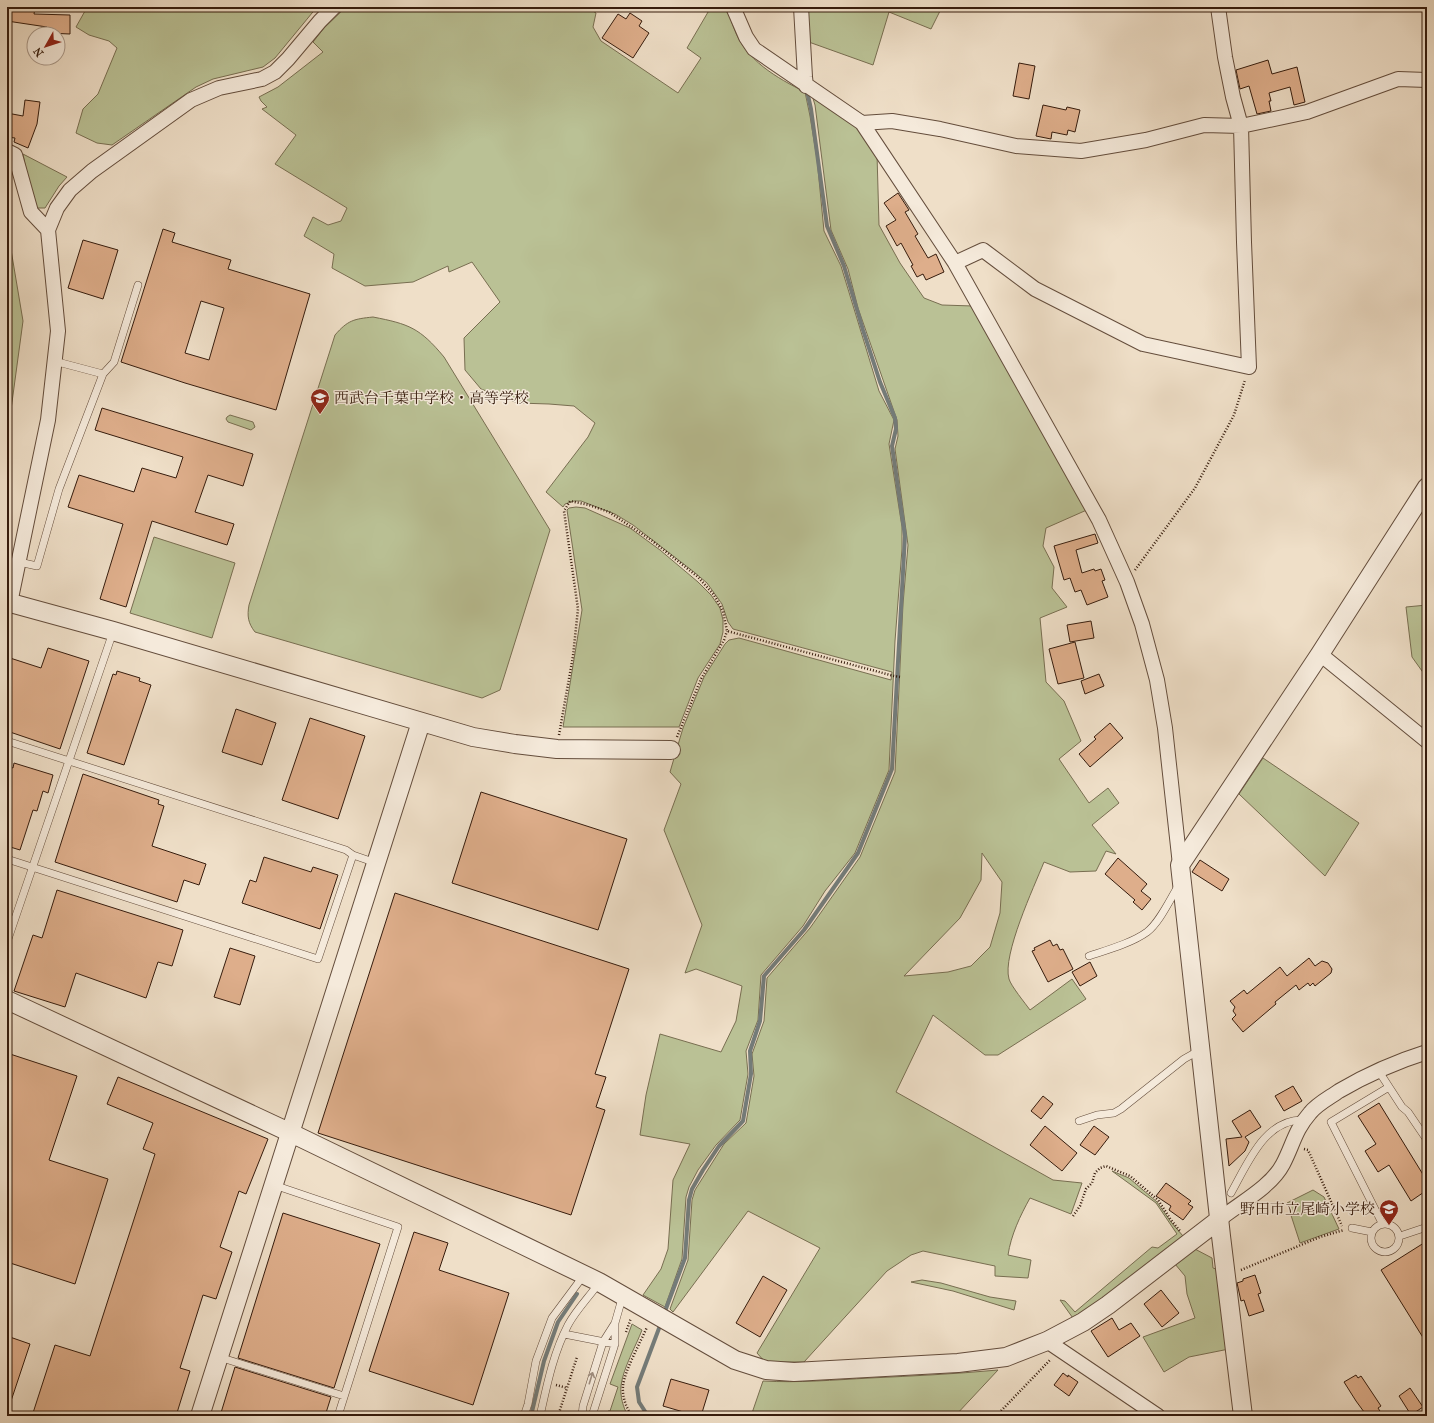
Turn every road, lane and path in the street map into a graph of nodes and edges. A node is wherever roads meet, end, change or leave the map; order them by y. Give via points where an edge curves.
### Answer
1 (334, 7) edge
2 (733, 7) edge
3 (801, 7) edge
4 (1218, 7) edge
5 (1427, 80) edge
6 (806, 86) junction
7 (862, 123) junction
8 (1241, 126) junction
9 (7, 151) edge
10 (48, 230) junction
11 (955, 263) junction
12 (138, 285) dead end
13 (54, 361) junction
14 (1249, 367) junction
15 (103, 374) junction
16 (1427, 487) edge
17 (19, 562) junction
18 (1127, 582) junction
19 (9, 602) edge
20 (113, 631) junction
21 (727, 631) junction
22 (1320, 654) junction
23 (900, 677) dead end
24 (421, 722) junction
25 (7, 741) edge
26 (1427, 741) edge
27 (557, 749) junction
28 (671, 750) joint
29 (69, 761) junction
30 (352, 855) junction
31 (7, 858) edge
32 (376, 863) junction
33 (33, 867) junction
34 (1181, 873) junction
35 (7, 942) edge
36 (1089, 956) dead end
37 (7, 1000) edge
38 (1200, 1050) junction
39 (1427, 1052) edge
40 (1377, 1070) junction
41 (1389, 1087) junction
42 (1304, 1120) junction
43 (1079, 1121) dead end
44 (291, 1133) junction
45 (1427, 1140) edge
46 (1291, 1145) junction
47 (274, 1185) junction
48 (1231, 1193) dead end
49 (1073, 1216) dead end
50 (1220, 1219) junction
51 (1382, 1223) junction
52 (1427, 1227) edge
53 (1352, 1228) joint
54 (1344, 1230) junction
55 (1372, 1232) junction
56 (1400, 1236) junction
57 (1190, 1242) junction
58 (1227, 1276) junction
59 (592, 1278) junction
60 (623, 1295) junction
61 (654, 1312) junction
62 (615, 1323) junction
63 (564, 1334) junction
64 (603, 1342) junction
65 (615, 1344) junction
66 (1053, 1345) junction
67 (219, 1357) junction
68 (577, 1357) dead end
69 (344, 1396) junction
70 (999, 1413) dead end
71 (200, 1416) edge
72 (338, 1416) edge
73 (524, 1416) edge
74 (540, 1416) edge
75 (558, 1416) edge
76 (582, 1416) edge
77 (592, 1416) edge
78 (632, 1416) edge
79 (1158, 1416) edge
80 (1243, 1416) edge

1 - 10 street via 275,72 262,79 219,88 191,100 92,171 70,190 57,208
2 - 6 street via 754,49
3 - 6 street
4 - 8 street via 1225,58
5 - 8 street via 1398,79 1307,112
6 - 7 street
7 - 8 street via 892,121 1016,146 1081,151 1146,140 1204,125
7 - 11 street
8 - 14 street
9 - 10 street via 15,155 32,212
10 - 13 street via 58,331
11 - 14 street via 983,250 1036,289 1143,344
11 - 18 street via 1099,520
12 - 15 lane via 114,362
13 - 15 lane
13 - 17 street via 48,420
14 - 18 path via 1234,415 1195,488
15 - 17 lane via 59,489 37,566
16 - 22 street
17 - 19 street
18 - 34 street via 1142,624 1157,680 1165,728
19 - 20 street
20 - 24 street
20 - 29 lane
21 - 23 path
21 - 27 path via 723,611 714,595 698,577 609,512 570,501 564,511 578,609 573,656
21 - 28 path via 701,679
22 - 26 street
22 - 34 street
24 - 27 street via 473,737
24 - 32 street
25 - 29 lane
27 - 28 street
29 - 30 lane via 346,850
29 - 33 lane
30 - 32 lane
30 - 33 lane via 318,959
31 - 33 lane
32 - 44 street
33 - 35 lane
34 - 36 lane via 1155,924 1147,932
34 - 38 street
37 - 44 street
38 - 43 lane via 1184,1059 1114,1113
38 - 50 street
39 - 40 street
40 - 41 lane
40 - 42 street via 1322,1102
41 - 45 lane
41 - 51 lane via 1331,1122
42 - 46 street
42 - 48 lane via 1293,1119 1277,1127 1260,1142
44 - 47 street
44 - 59 street
46 - 50 street via 1284,1163 1270,1180
46 - 54 path via 1308,1150
47 - 67 street
47 - 69 lane via 398,1227
49 - 57 path via 1095,1173 1106,1166 1130,1176 1158,1200
50 - 57 street
50 - 58 street
51 - 55 lane
51 - 56 lane via 1392,1224
52 - 56 lane
53 - 54 path
53 - 55 lane
54 - 58 path
55 - 56 lane via 1373,1246 1386,1252 1398,1245
57 - 66 street
58 - 80 street
59 - 60 street
59 - 63 lane
59 - 73 lane via 552,1318 536,1361
60 - 61 street
60 - 62 lane
61 - 66 street via 735,1360 766,1370 794,1372 958,1363 1006,1357
61 - 78 path via 623,1386 624,1399
62 - 64 lane
62 - 65 lane
63 - 64 lane
63 - 74 lane via 552,1364
64 - 65 lane
76 -> 64 lane
65 - 77 lane
66 - 70 path
66 - 79 street
67 - 69 lane
67 - 71 street
68 - 75 path
69 - 72 lane

